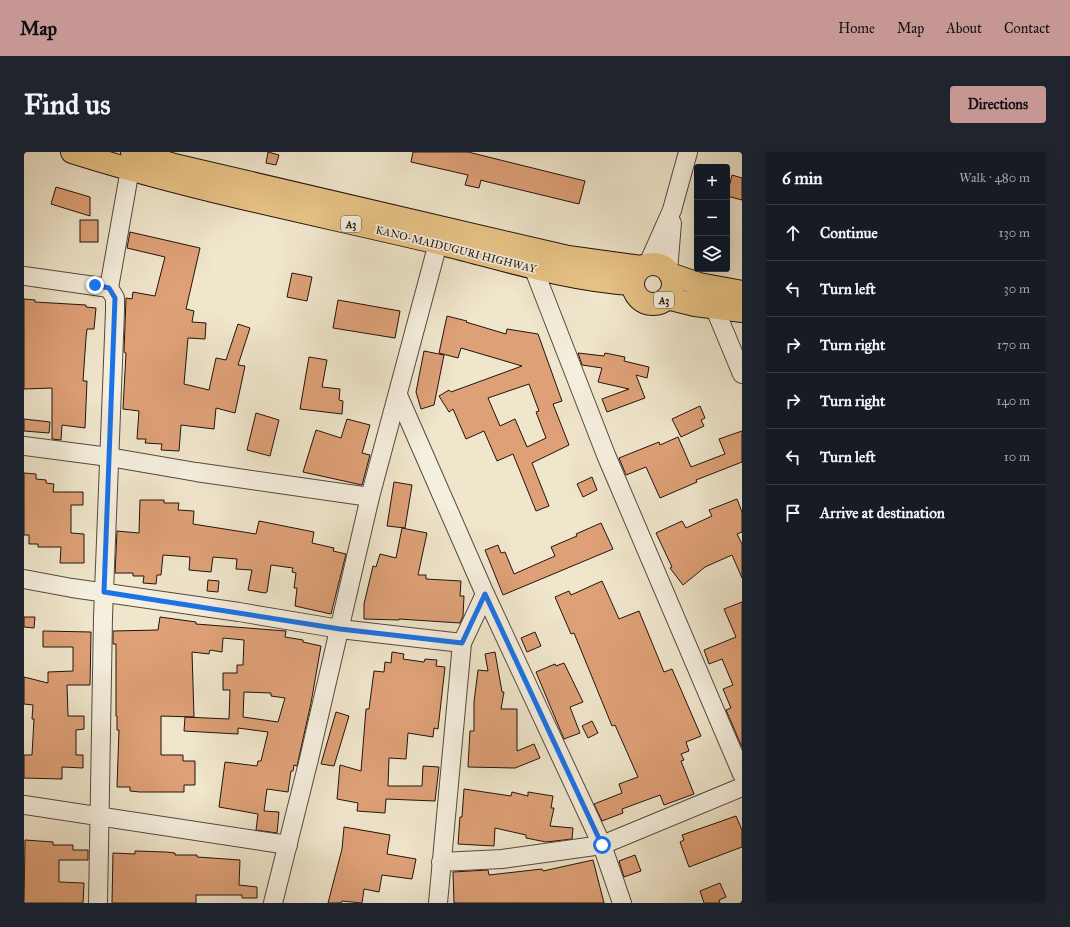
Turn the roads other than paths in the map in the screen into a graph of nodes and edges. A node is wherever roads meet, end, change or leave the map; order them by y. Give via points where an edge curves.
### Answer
1 (72, 152) edge
2 (688, 152) edge
3 (131, 160) edge
4 (672, 210) junction
5 (438, 243) junction
6 (533, 267) junction
7 (640, 272) junction
8 (669, 272) junction
9 (24, 276) edge
10 (109, 288) junction
11 (742, 292) edge
12 (667, 298) junction
13 (715, 308) junction
14 (742, 311) edge
15 (742, 374) edge
16 (398, 395) junction
17 (24, 446) edge
18 (109, 457) junction
19 (370, 497) junction
20 (24, 579) edge
21 (104, 592) junction
22 (485, 594) junction
23 (340, 629) junction
24 (462, 643) junction
25 (742, 774) edge
26 (742, 787) edge
27 (24, 805) edge
28 (99, 817) junction
29 (288, 845) junction
30 (602, 845) junction
31 (442, 862) junction
32 (98, 903) edge
33 (273, 903) edge
34 (438, 903) edge
35 (622, 903) edge

1 - 3 highway, KANO-MAIDUGURI HIGHWAY / A3
2 - 4 street
3 - 5 highway, KANO-MAIDUGURI HIGHWAY / A3 via 242,198
3 - 7 highway, KANO-MAIDUGURI HIGHWAY / A3 via 174,165 513,245
3 - 10 street
4 - 7 street
4 - 8 street
5 - 6 highway, KANO-MAIDUGURI HIGHWAY / A3
5 - 16 street
6 - 7 highway, KANO-MAIDUGURI HIGHWAY / A3 via 596,281
6 - 25 street via 606,455
7 - 8 highway, A3 via 656,264
7 - 12 highway, A3 via 637,297 655,304
8 - 11 highway, A3 via 699,284
8 - 12 highway, A3 via 672,286
9 - 10 street
10 - 18 street via 115,298
12 - 13 highway, A3
13 - 14 highway, A3
13 - 15 street
16 - 19 street
16 - 22 street
17 - 18 street
18 - 19 street
18 - 21 street
19 - 23 street
20 - 21 street
21 - 23 street
21 - 28 street
22 - 24 street
22 - 30 street
23 - 24 street
23 - 29 street
24 - 31 street
26 - 30 street
27 - 28 street
28 - 29 street
28 - 32 street
29 - 33 street
30 - 31 street via 502,859
30 - 35 street
31 - 34 street

